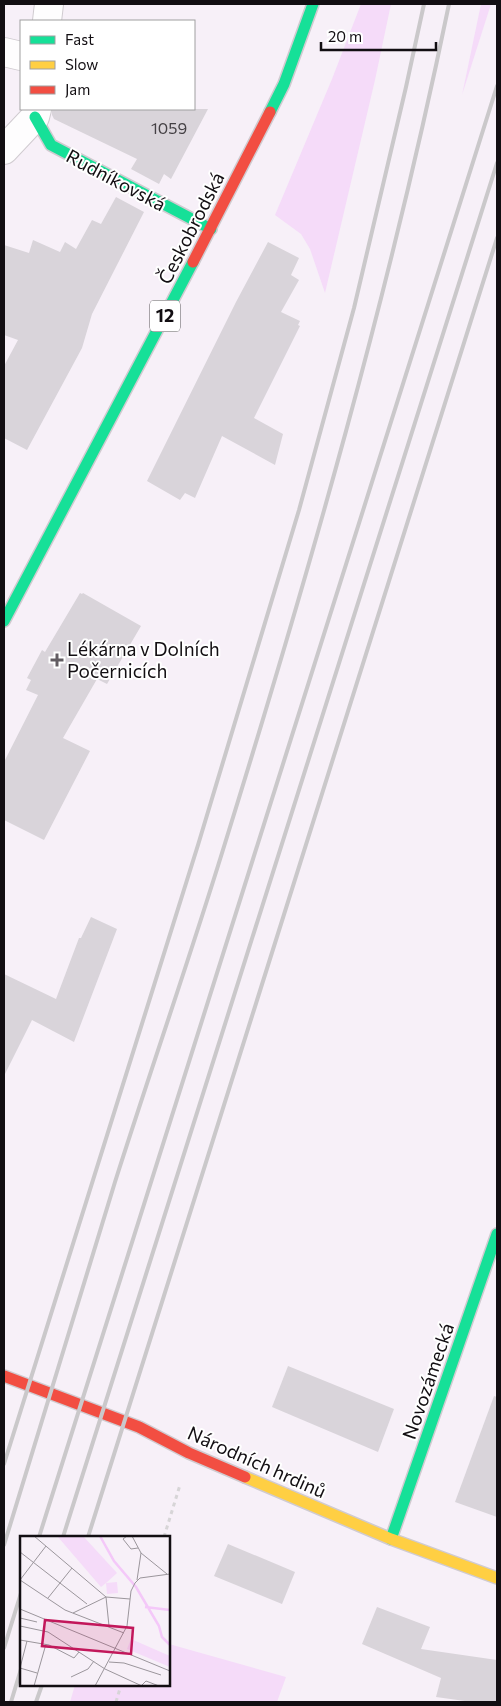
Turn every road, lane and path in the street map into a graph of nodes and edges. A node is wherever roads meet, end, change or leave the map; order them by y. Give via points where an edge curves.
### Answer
1 (49, 4) edge
2 (313, 4) edge
3 (48, 20) edge
4 (4, 52) edge
5 (20, 56) edge
6 (36, 113) edge
7 (4, 150) edge
8 (211, 229) junction
9 (4, 621) edge
10 (497, 1236) edge
11 (4, 1376) edge
12 (189, 1453) junction
13 (164, 1536) edge
14 (391, 1539) junction
15 (497, 1578) edge
16 (121, 1686) edge
17 (116, 1702) edge

1 - 3 street
2 - 8 street, Českobrodská / 12 via 284,84
4 - 5 street
6 - 7 street
6 - 8 street, Rudníkovská via 51,145
8 - 9 street, Českobrodská / 12
10 - 14 street, Novozámecká
11 - 12 street, Národních hrdinů via 139,1427
12 - 13 path
12 - 14 street, Národních hrdinů
14 - 15 street, Národních hrdinů
16 - 17 path

